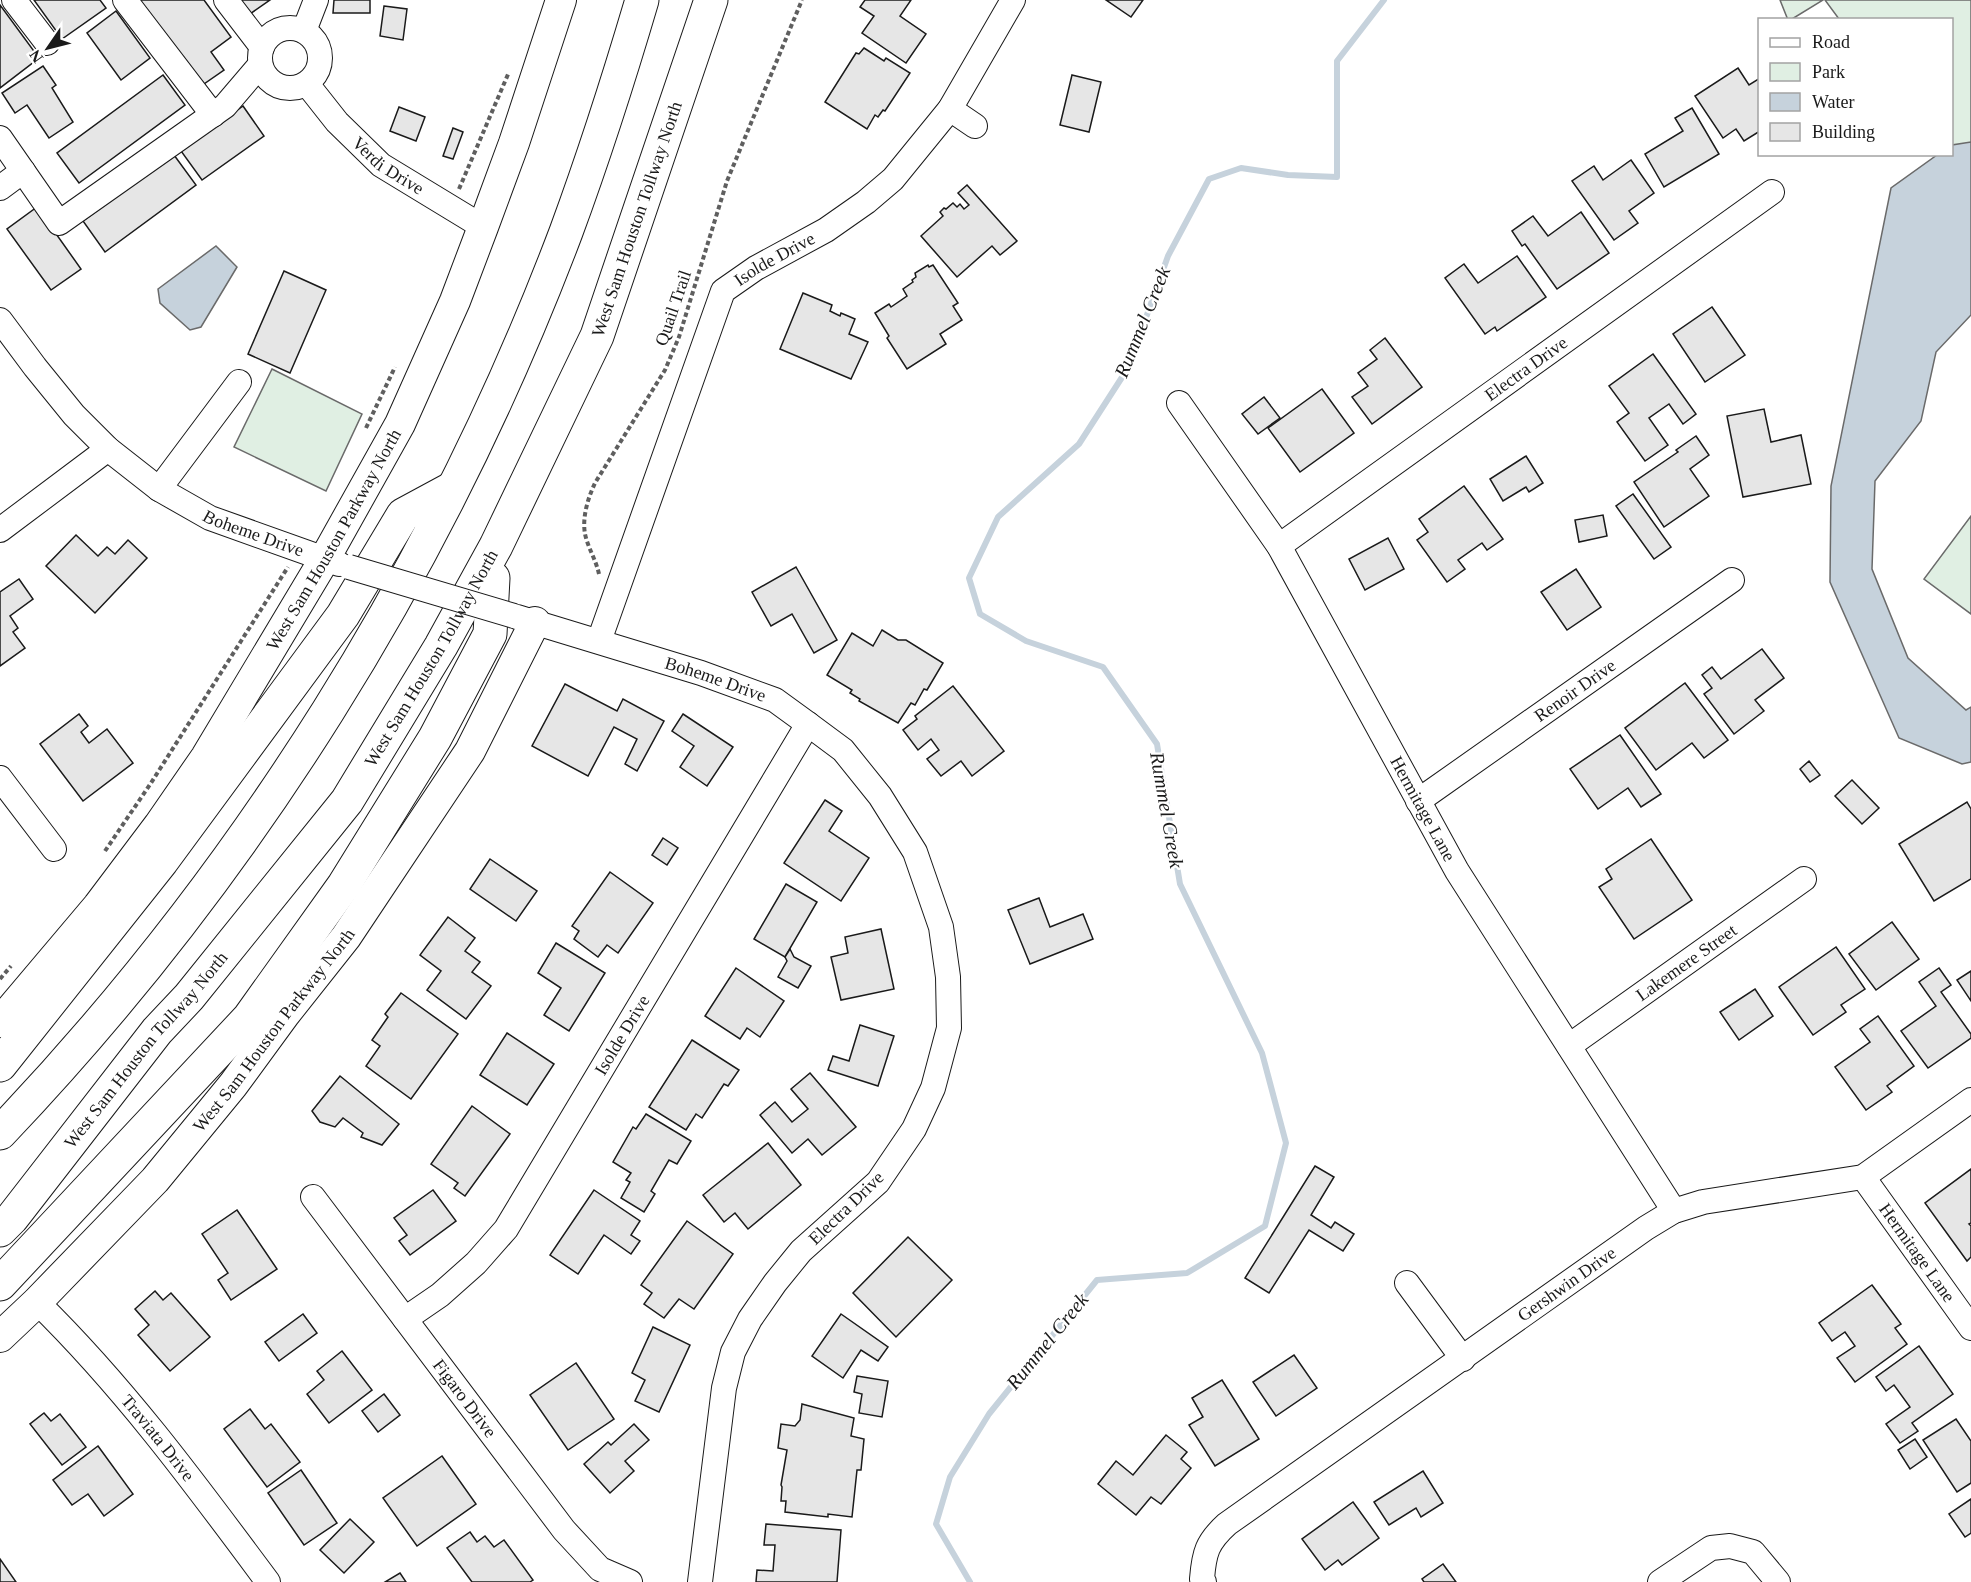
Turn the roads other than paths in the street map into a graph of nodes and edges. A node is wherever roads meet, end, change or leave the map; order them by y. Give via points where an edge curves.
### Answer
1 (14, 0) edge
2 (125, 0) edge
3 (226, 0) edge
4 (316, 0) edge
5 (561, 0) edge
6 (642, 0) edge
7 (711, 0) edge
8 (1013, 0) edge
9 (304, 31) junction
10 (46, 43) dead end
11 (261, 56) junction
12 (307, 84) junction
13 (950, 109) junction
14 (213, 115) junction
15 (975, 126) dead end
16 (0, 138) edge
17 (23, 171) junction
18 (0, 188) edge
19 (1772, 192) dead end
20 (483, 227) junction
21 (0, 320) edge
22 (239, 382) dead end
23 (1179, 403) dead end
24 (108, 449) junction
25 (453, 488) junction
26 (159, 489) junction
27 (0, 530) edge
28 (496, 546) junction
29 (1279, 546) junction
30 (324, 559) junction
31 (1732, 580) dead end
32 (525, 619) junction
33 (599, 641) junction
34 (808, 724) junction
35 (0, 778) edge
36 (1418, 801) junction
37 (54, 849) dead end
38 (1804, 879) dead end
39 (0, 1022) edge
40 (1569, 1046) junction
41 (0, 1065) edge
42 (1971, 1100) edge
43 (0, 1133) edge
44 (1863, 1177) junction
45 (314, 1197) dead end
46 (1674, 1211) junction
47 (0, 1230) edge
48 (1407, 1283) dead end
49 (0, 1284) edge
50 (37, 1302) junction
51 (405, 1319) junction
52 (1971, 1329) edge
53 (0, 1337) edge
54 (1463, 1359) junction
55 (268, 1582) edge
56 (630, 1582) edge
57 (699, 1582) edge
58 (1204, 1582) edge
59 (1660, 1582) edge
60 (1778, 1582) edge

1 - 10 street
2 - 14 street
3 - 11 street
4 - 9 street
5 - 20 main road, West Sam Houston Parkway North
6 - 25 highway via 565,233 518,349
7 - 28 highway, West Sam Houston Tollway North via 597,336
8 - 13 street, Isolde Drive
9 - 11 street via 277,30 266,39
9 - 12 street via 316,42 321,57 318,73
11 - 12 street via 266,78 279,87 293,89
11 - 14 street via 225,106
12 - 20 street, Verdi Drive via 336,122 381,165
13 - 15 street
13 - 33 street, Isolde Drive via 893,179 866,202 723,291
14 - 17 street via 59,223
16 - 17 street
17 - 18 street
19 - 29 street, Electra Drive
20 - 30 main road, West Sam Houston Parkway North via 400,424
21 - 24 street, Boheme Drive via 74,415
22 - 26 street
23 - 29 street, Hermitage Lane
24 - 26 street, Boheme Drive
24 - 27 street
25 - 41 highway via 403,515 343,615 162,861
25 - 43 highway via 348,678 244,837 127,989
26 - 30 street, Boheme Drive via 210,518
28 - 47 highway, West Sam Houston Tollway North via 347,801 189,997 157,1031
28 - 49 highway via 490,634 435,738 344,885 249,1018
29 - 36 street, Hermitage Lane
30 - 32 street, Boheme Drive, bridge
30 - 39 main road, West Sam Houston Parkway North via 206,757 166,815 98,906
31 - 36 street, Renoir Drive
32 - 33 street, Boheme Drive
32 - 50 main road, West Sam Houston Parkway North via 470,751 345,937 155,1180
33 - 34 street, Boheme Drive via 775,700
34 - 51 street, Isolde Drive via 506,1229 476,1263
34 - 57 street, Electra Drive via 843,750 880,796 915,852 941,927 948,977 949,1028 933,1088 914,1129 878,1182 801,1251 775,1283 750,1319 734,1352 724,1388
35 - 37 street
36 - 40 street, Hermitage Lane via 1457,871
38 - 40 street, Lakemere Street
40 - 46 street, Hermitage Lane
42 - 44 street, Gershwin Drive
44 - 46 street, Gershwin Drive via 1703,1202
44 - 52 street, Hermitage Lane
45 - 51 street, Figaro Drive
46 - 54 street, Gershwin Drive
48 - 54 street
50 - 53 main road, West Sam Houston Parkway North
50 - 55 street, Traviata Drive via 77,1342 148,1426
51 - 56 street, Figaro Drive via 564,1530 600,1569
54 - 58 street, Gershwin Drive via 1227,1524 1214,1536 1204,1555
59 - 60 street via 1711,1548 1730,1546 1753,1552

